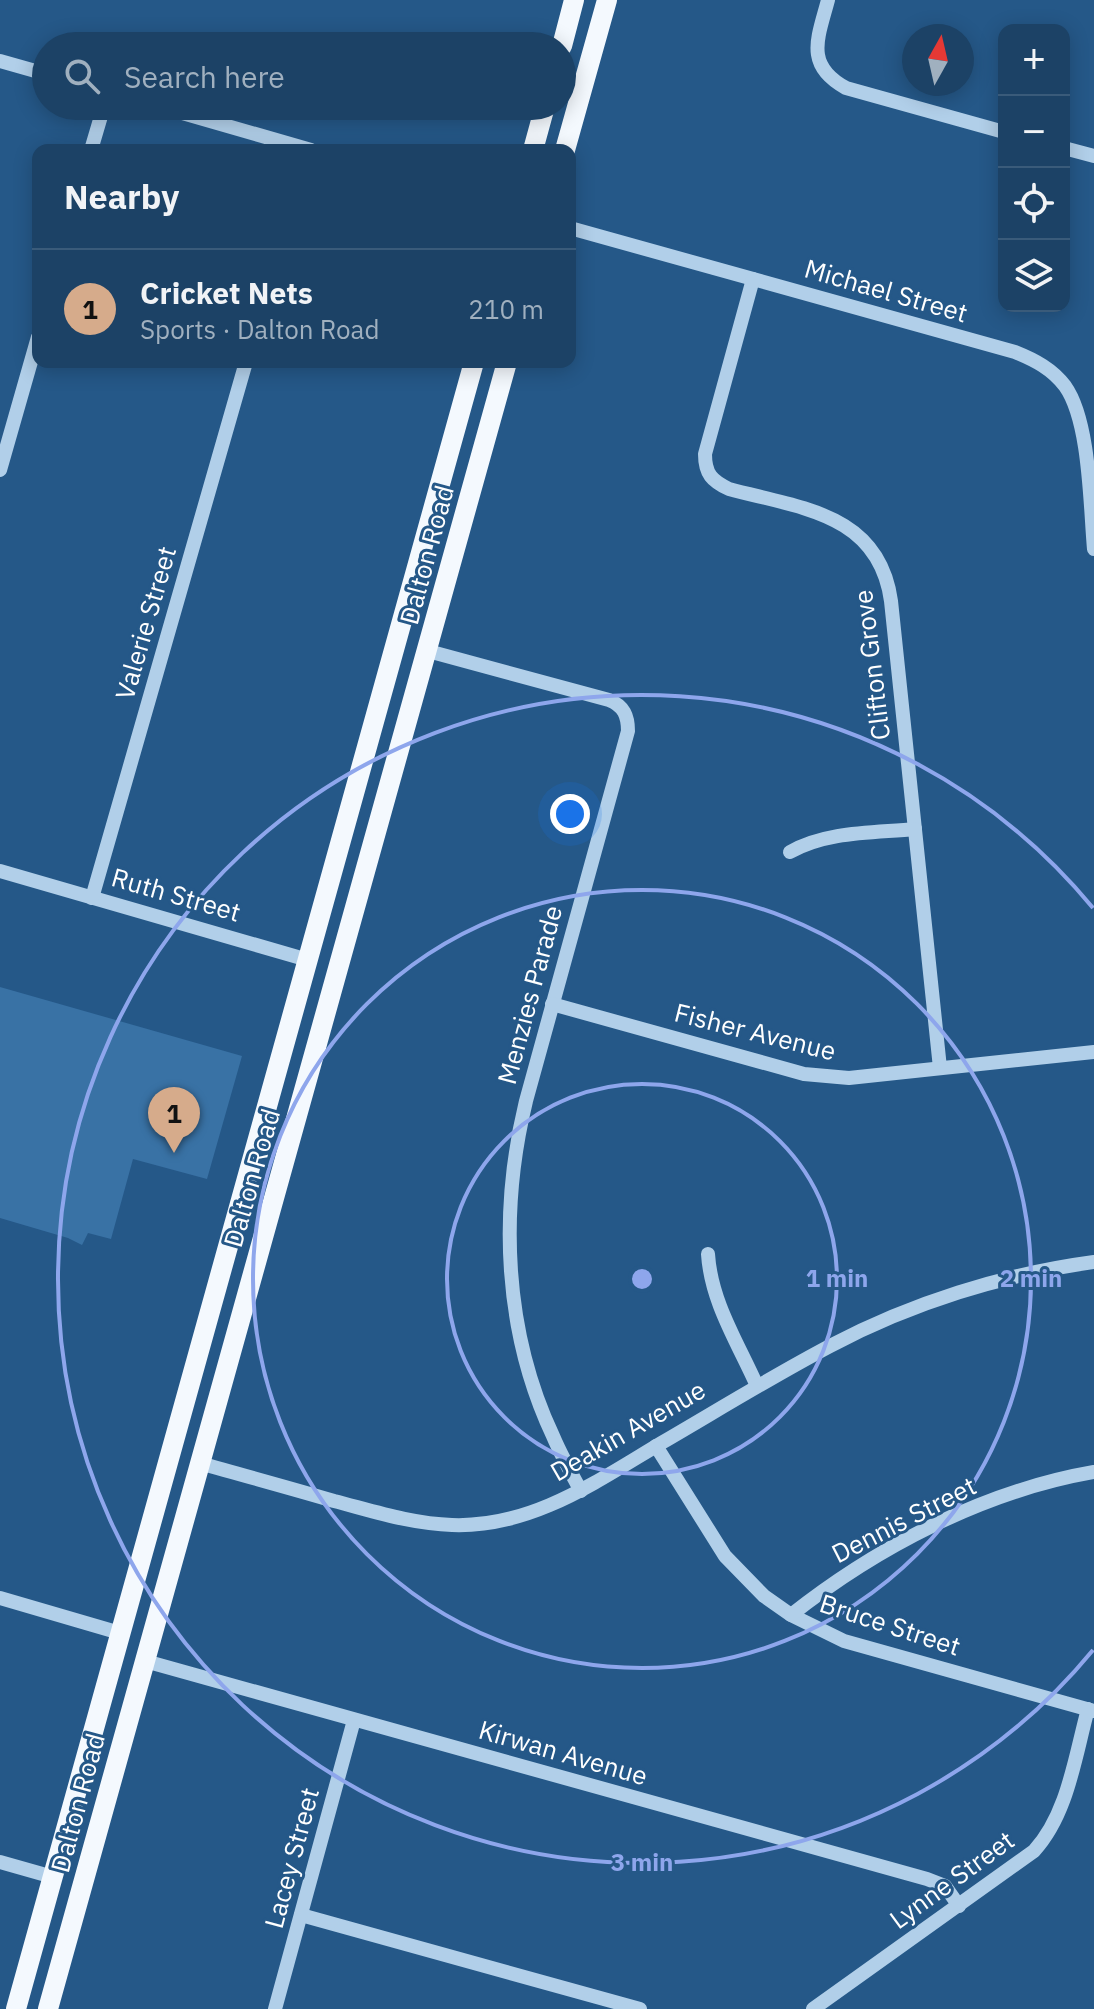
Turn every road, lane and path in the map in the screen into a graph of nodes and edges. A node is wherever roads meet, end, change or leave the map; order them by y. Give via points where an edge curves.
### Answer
1 (574, 0) edge
2 (828, 0) edge
3 (603, 1) edge
4 (566, 32) edge
5 (0, 61) edge
6 (32, 70) edge
7 (576, 107) edge
8 (100, 120) edge
9 (206, 120) edge
10 (541, 120) edge
11 (573, 120) edge
12 (998, 130) edge
13 (93, 144) edge
14 (288, 144) edge
15 (535, 144) edge
16 (567, 144) edge
17 (1070, 150) edge
18 (1094, 156) edge
19 (576, 230) edge
20 (753, 279) junction
21 (32, 358) edge
22 (244, 368) edge
23 (472, 368) edge
24 (505, 368) edge
25 (0, 470) edge
26 (1094, 549) edge
27 (428, 651) junction
28 (915, 829) junction
29 (790, 852) dead end
30 (0, 871) edge
31 (92, 898) junction
32 (308, 960) junction
33 (338, 968) junction
34 (552, 1004) junction
35 (1094, 1052) edge
36 (940, 1068) junction
37 (708, 1254) dead end
38 (1094, 1262) edge
39 (757, 1386) junction
40 (656, 1446) junction
41 (170, 1454) junction
42 (200, 1463) junction
43 (1094, 1472) edge
44 (581, 1491) junction
45 (0, 1598) edge
46 (791, 1615) junction
47 (120, 1633) junction
48 (145, 1661) junction
49 (1091, 1710) edge
50 (354, 1720) junction
51 (0, 1862) edge
52 (53, 1877) junction
53 (82, 1886) junction
54 (959, 1906) junction
55 (301, 1915) junction
56 (16, 2009) edge
57 (48, 2009) edge
58 (275, 2009) edge
59 (640, 2009) edge
60 (813, 2009) edge

1 - 4 main road
2 - 12 street via 817,58 836,82
3 - 7 main road
5 - 6 street
8 - 13 street
9 - 14 street
10 - 15 main road
11 - 16 main road
17 - 18 street
19 - 20 street, Michael Street
20 - 26 street, Michael Street via 1015,352 1044,365 1066,387 1079,417
20 - 28 street, Clifton Grove via 705,464 715,482 729,489 846,524 883,568
21 - 25 street
22 - 31 street, Valerie Street
23 - 32 main road, Dalton Road
24 - 27 main road, Dalton Road
27 - 33 main road, Dalton Road
27 - 34 street, Menzies Parade via 609,700 628,719
28 - 29 street via 823,839
28 - 36 street, Clifton Grove
30 - 31 street, Ruth Street
31 - 32 street, Ruth Street
32 - 33 main road, Ruth Street
32 - 41 main road, Dalton Road
33 - 42 main road, Dalton Road
34 - 36 street, Fisher Avenue via 804,1074 849,1078
34 - 44 street, Menzies Parade via 517,1138 510,1268 535,1389
35 - 36 street, Fisher Avenue
37 - 39 street via 716,1300
38 - 39 street, Deakin Avenue via 1026,1275 923,1306 833,1344
39 - 40 street, Deakin Avenue
40 - 44 street, Deakin Avenue
40 - 46 street, Bruce Street via 725,1556
41 - 42 main road, Deakin Avenue
41 - 47 main road, Dalton Road
42 - 44 street, Deakin Avenue via 388,1515 453,1525 528,1514
42 - 48 main road, Dalton Road
43 - 46 street, Dennis Street via 952,1517 862,1565
45 - 47 street
46 - 49 street, Bruce Street via 844,1641
47 - 52 main road, Dalton Road
48 - 50 street, Kirwan Avenue
48 - 53 main road, Dalton Road
49 - 54 street, Lynne Street via 1046,1838
50 - 54 street, Kirwan Avenue via 927,1879 945,1886
50 - 55 street, Lacey Street
51 - 52 street
52 - 53 main road
52 - 56 main road, Dalton Road
53 - 57 main road, Dalton Road
54 - 60 street, Lynne Street
55 - 58 street, Lacey Street
55 - 59 street

